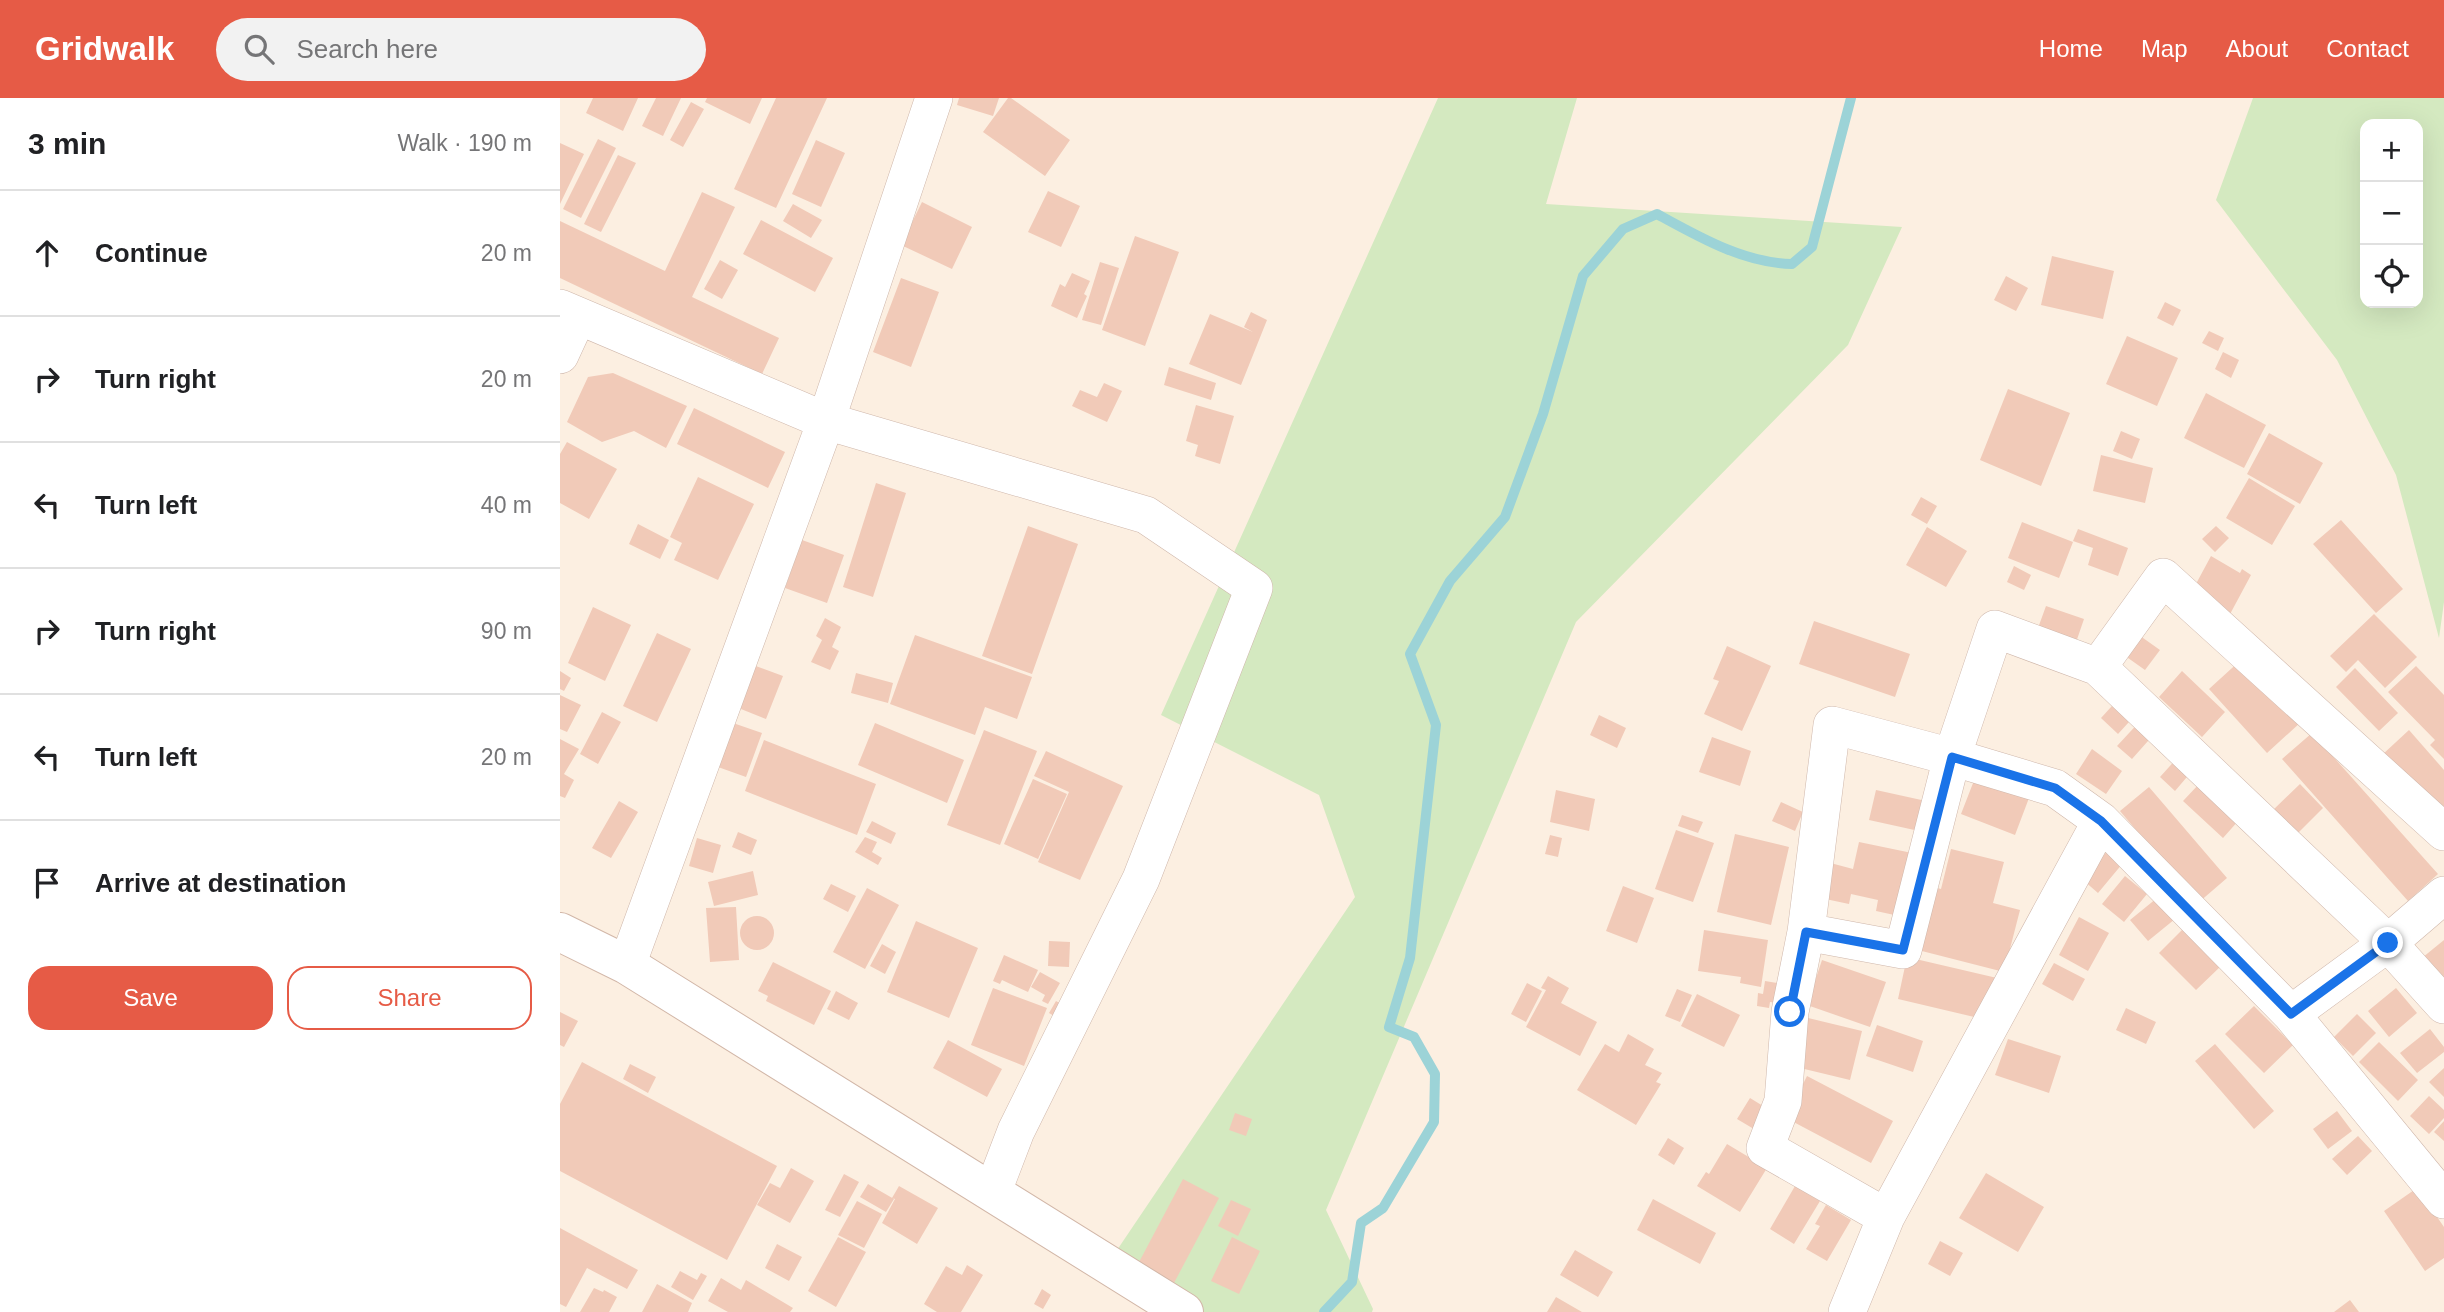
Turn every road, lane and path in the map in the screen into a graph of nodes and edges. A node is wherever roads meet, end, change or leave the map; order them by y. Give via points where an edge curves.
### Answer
1 (934, 98) edge
2 (569, 312) edge
3 (560, 355) edge
4 (826, 421) junction
5 (2098, 667) junction
6 (1952, 757) junction
7 (2101, 821) junction
8 (2444, 832) edge
9 (2444, 895) edge
10 (560, 932) edge
11 (1806, 932) junction
12 (2388, 943) junction
13 (627, 965) junction
14 (2444, 1005) edge
15 (2291, 1014) junction
16 (993, 1191) junction
17 (2444, 1200) edge
18 (1886, 1217) junction
19 (1184, 1312) edge
20 (1847, 1312) edge

1 - 4 street
2 - 3 street
2 - 4 street
4 - 13 street
4 - 16 street via 1146,515 1254,588 1141,879 1016,1131
5 - 6 street via 1994,629
5 - 8 street via 2163,577
5 - 12 street
6 - 7 street via 2055,788
6 - 11 street via 1903,950
6 - 11 street via 1832,724
7 - 15 street
7 - 18 street
9 - 12 street
10 - 13 street
11 - 18 street via 1790,1012 1783,1101 1765,1148
12 - 14 street
12 - 15 street
13 - 16 street
15 - 17 street
16 - 19 street
18 - 20 street

